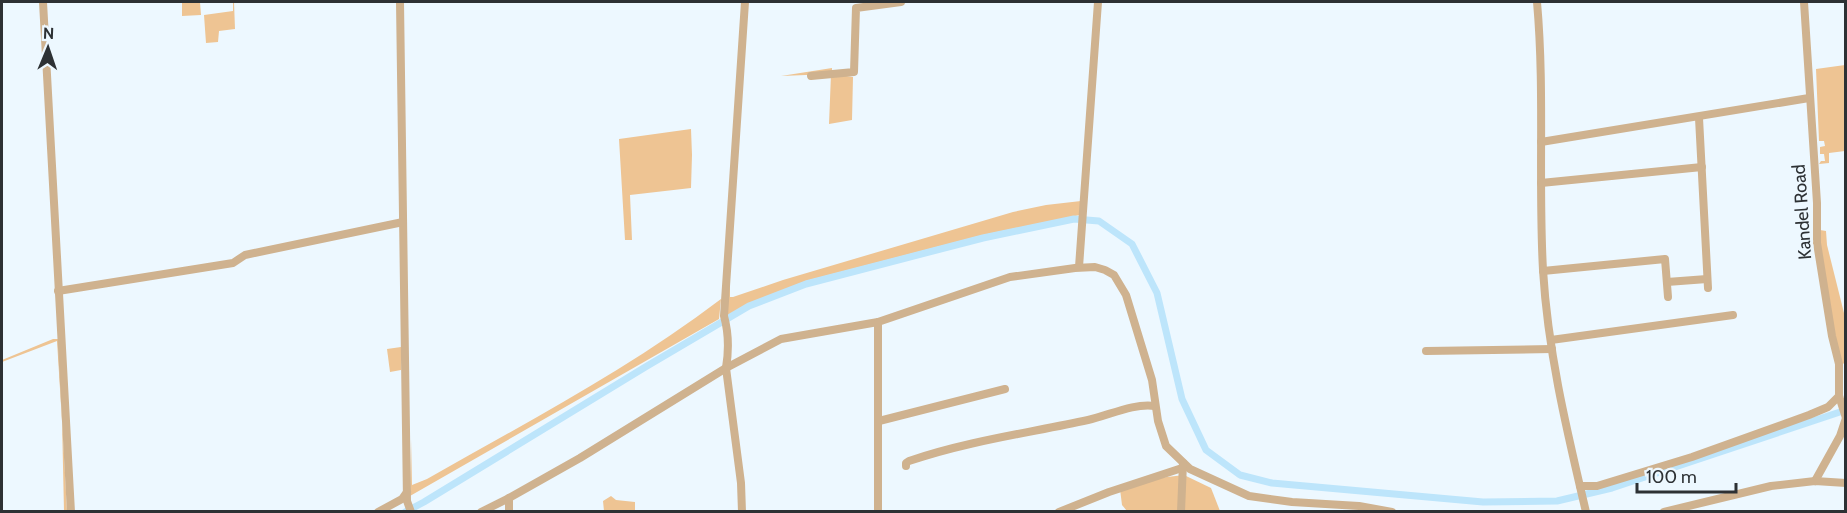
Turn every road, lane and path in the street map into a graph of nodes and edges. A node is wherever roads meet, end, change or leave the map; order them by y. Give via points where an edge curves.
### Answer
1 (43, 2) edge
2 (400, 2) edge
3 (745, 2) edge
4 (901, 2) edge
5 (1098, 2) edge
6 (1537, 2) edge
7 (1804, 2) edge
8 (856, 5) edge
9 (811, 76) dead end
10 (1809, 98) junction
11 (1699, 118) junction
12 (1541, 142) junction
13 (1702, 167) junction
14 (1541, 183) junction
15 (403, 222) junction
16 (1079, 267) junction
17 (1543, 271) junction
18 (1707, 279) junction
19 (1667, 282) junction
20 (1708, 288) dead end
21 (58, 291) junction
22 (1668, 297) dead end
23 (1733, 315) dead end
24 (878, 322) junction
25 (1551, 345) junction
26 (1426, 351) dead end
27 (1842, 363) edge
28 (726, 368) junction
29 (1005, 389) dead end
30 (1840, 399) junction
31 (1155, 406) junction
32 (1845, 418) edge
33 (879, 421) junction
34 (1182, 465) junction
35 (906, 466) dead end
36 (1815, 481) junction
37 (1845, 483) edge
38 (1581, 488) junction
39 (407, 492) junction
40 (509, 498) junction
41 (71, 512) edge
42 (378, 512) edge
43 (411, 512) edge
44 (481, 512) edge
45 (509, 512) edge
46 (742, 512) edge
47 (878, 512) edge
48 (1059, 512) edge
49 (1181, 512) edge
50 (1392, 512) edge
51 (1586, 512) edge
52 (1664, 512) edge

1 - 21 street
2 - 15 street
3 - 28 street via 723,316 728,330
4 - 8 street
5 - 16 street
6 - 12 street
7 - 10 street, Kandel Road
8 - 9 street via 854,72
10 - 11 street
10 - 27 street, Kandel Road via 1819,258 1832,336
11 - 12 street
11 - 13 street
12 - 14 street
13 - 14 street
13 - 18 street
14 - 17 street
15 - 21 street via 245,255 233,263
15 - 39 street
16 - 24 street via 1010,278
16 - 31 street via 1095,267 1114,275 1126,294 1152,380
17 - 19 street via 1665,256
17 - 25 street
18 - 19 street
18 - 20 street
19 - 22 street
21 - 41 street
23 - 25 street
24 - 28 street via 781,339
24 - 33 street
25 - 26 street
25 - 38 street via 1560,405
27 - 30 street, Kandel Road
28 - 40 street
28 - 46 street
29 - 33 street
30 - 32 street, Kandel Road
30 - 38 street via 1809,415 1692,457
31 - 34 street via 1167,446
31 - 35 street via 1144,405 976,442 909,460
32 - 36 street, Kandel Road via 1840,436
33 - 47 street
34 - 48 street
34 - 49 street
34 - 50 street via 1249,496
36 - 37 street
36 - 52 street via 1771,486
38 - 51 street
39 - 42 street
39 - 43 street
40 - 44 street
40 - 45 street

